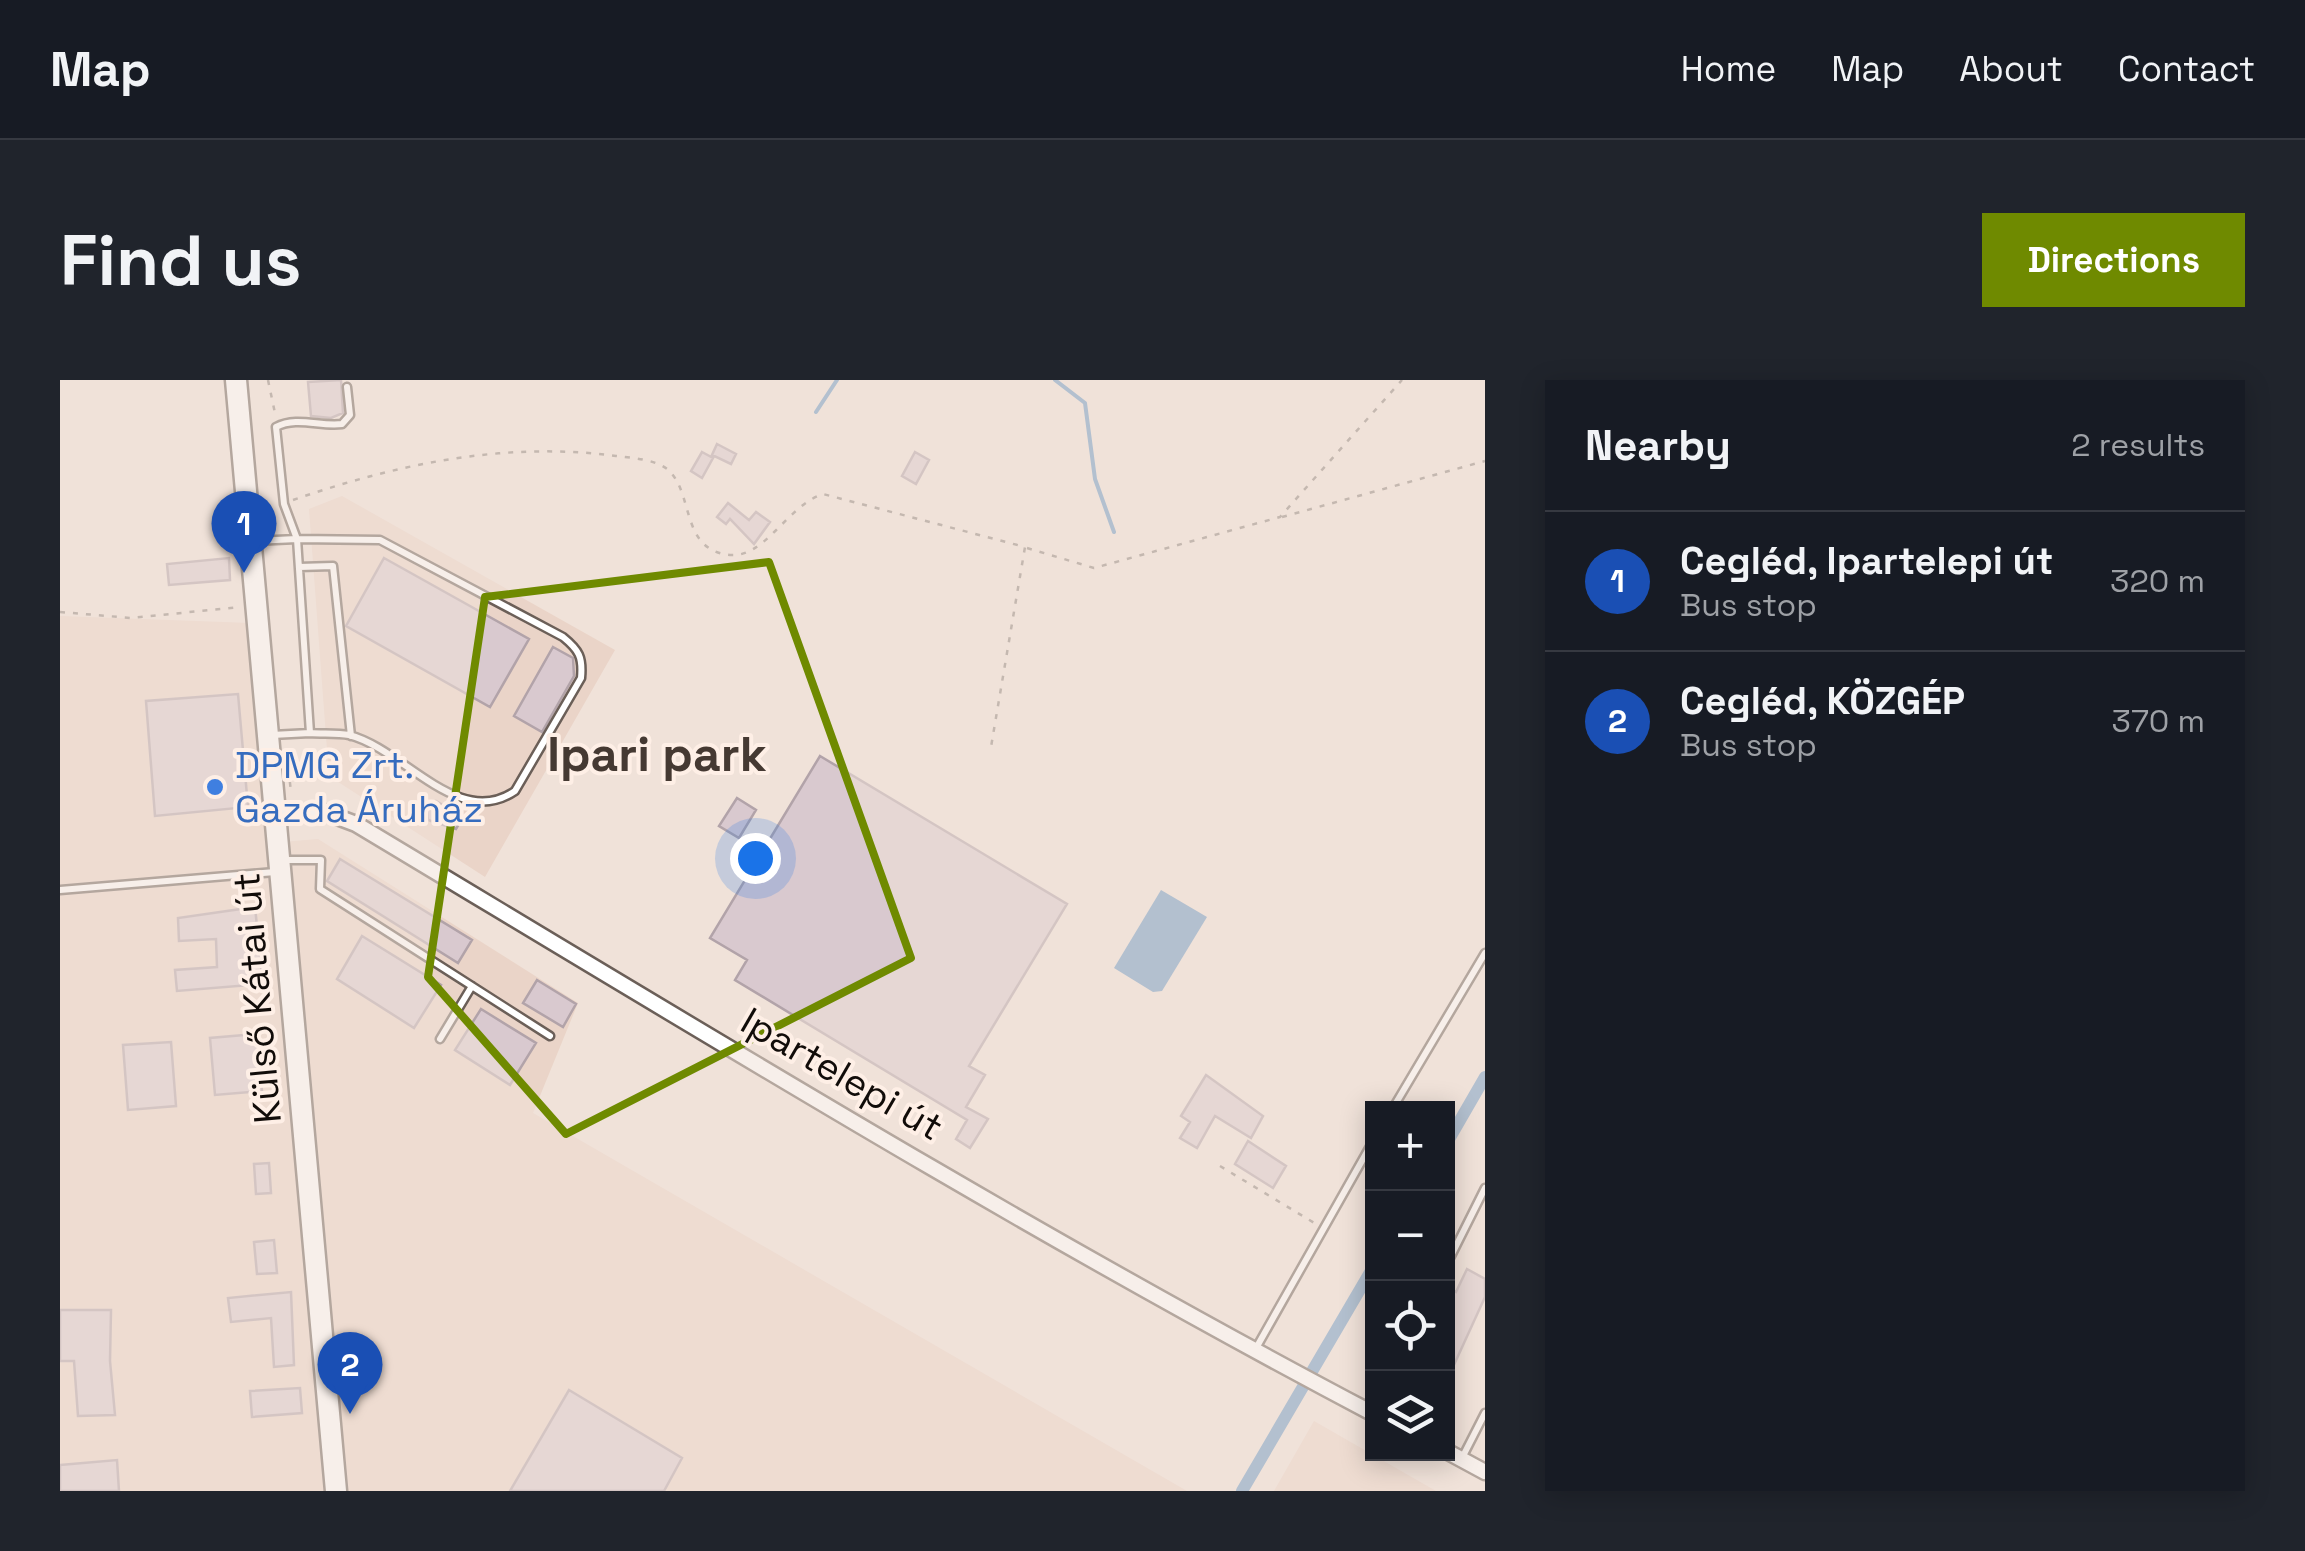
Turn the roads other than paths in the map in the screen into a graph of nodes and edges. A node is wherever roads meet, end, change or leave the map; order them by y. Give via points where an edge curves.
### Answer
1 (236, 380) edge
2 (347, 387) dead end
3 (297, 539) junction
4 (251, 541) junction
5 (299, 567) junction
6 (310, 733) junction
7 (269, 736) junction
8 (350, 736) junction
9 (276, 814) junction
10 (280, 866) junction
11 (60, 890) edge
12 (1485, 953) edge
13 (472, 986) junction
14 (550, 1036) dead end
15 (440, 1039) dead end
16 (1397, 1101) edge
17 (1365, 1154) edge
18 (1485, 1188) edge
19 (1455, 1248) edge
20 (1255, 1351) junction
21 (1365, 1409) edge
22 (1484, 1416) edge
23 (1455, 1455) edge
24 (1455, 1457) edge
25 (1485, 1472) edge
26 (336, 1491) edge

1 - 4 main road, Külső Kátai út
2 - 3 lane via 350,415 342,424 278,426 284,504
3 - 4 lane
3 - 5 lane
3 - 8 lane via 360,536 398,547 580,650 581,678 515,791 498,803 468,801
4 - 7 main road, Külső Kátai út
5 - 6 lane
5 - 8 lane via 333,566
6 - 7 lane
6 - 8 lane
7 - 9 main road, Külső Kátai út
9 - 10 main road, Külső Kátai út
9 - 20 street, Ipartelepi út via 324,812 356,824
10 - 11 lane
10 - 13 lane via 322,860 320,889
10 - 26 main road, Külső Kátai út
12 - 16 lane
13 - 14 lane
13 - 15 lane
17 - 20 lane
18 - 19 lane
20 - 21 street, Ipartelepi út
22 - 23 lane
24 - 25 street

